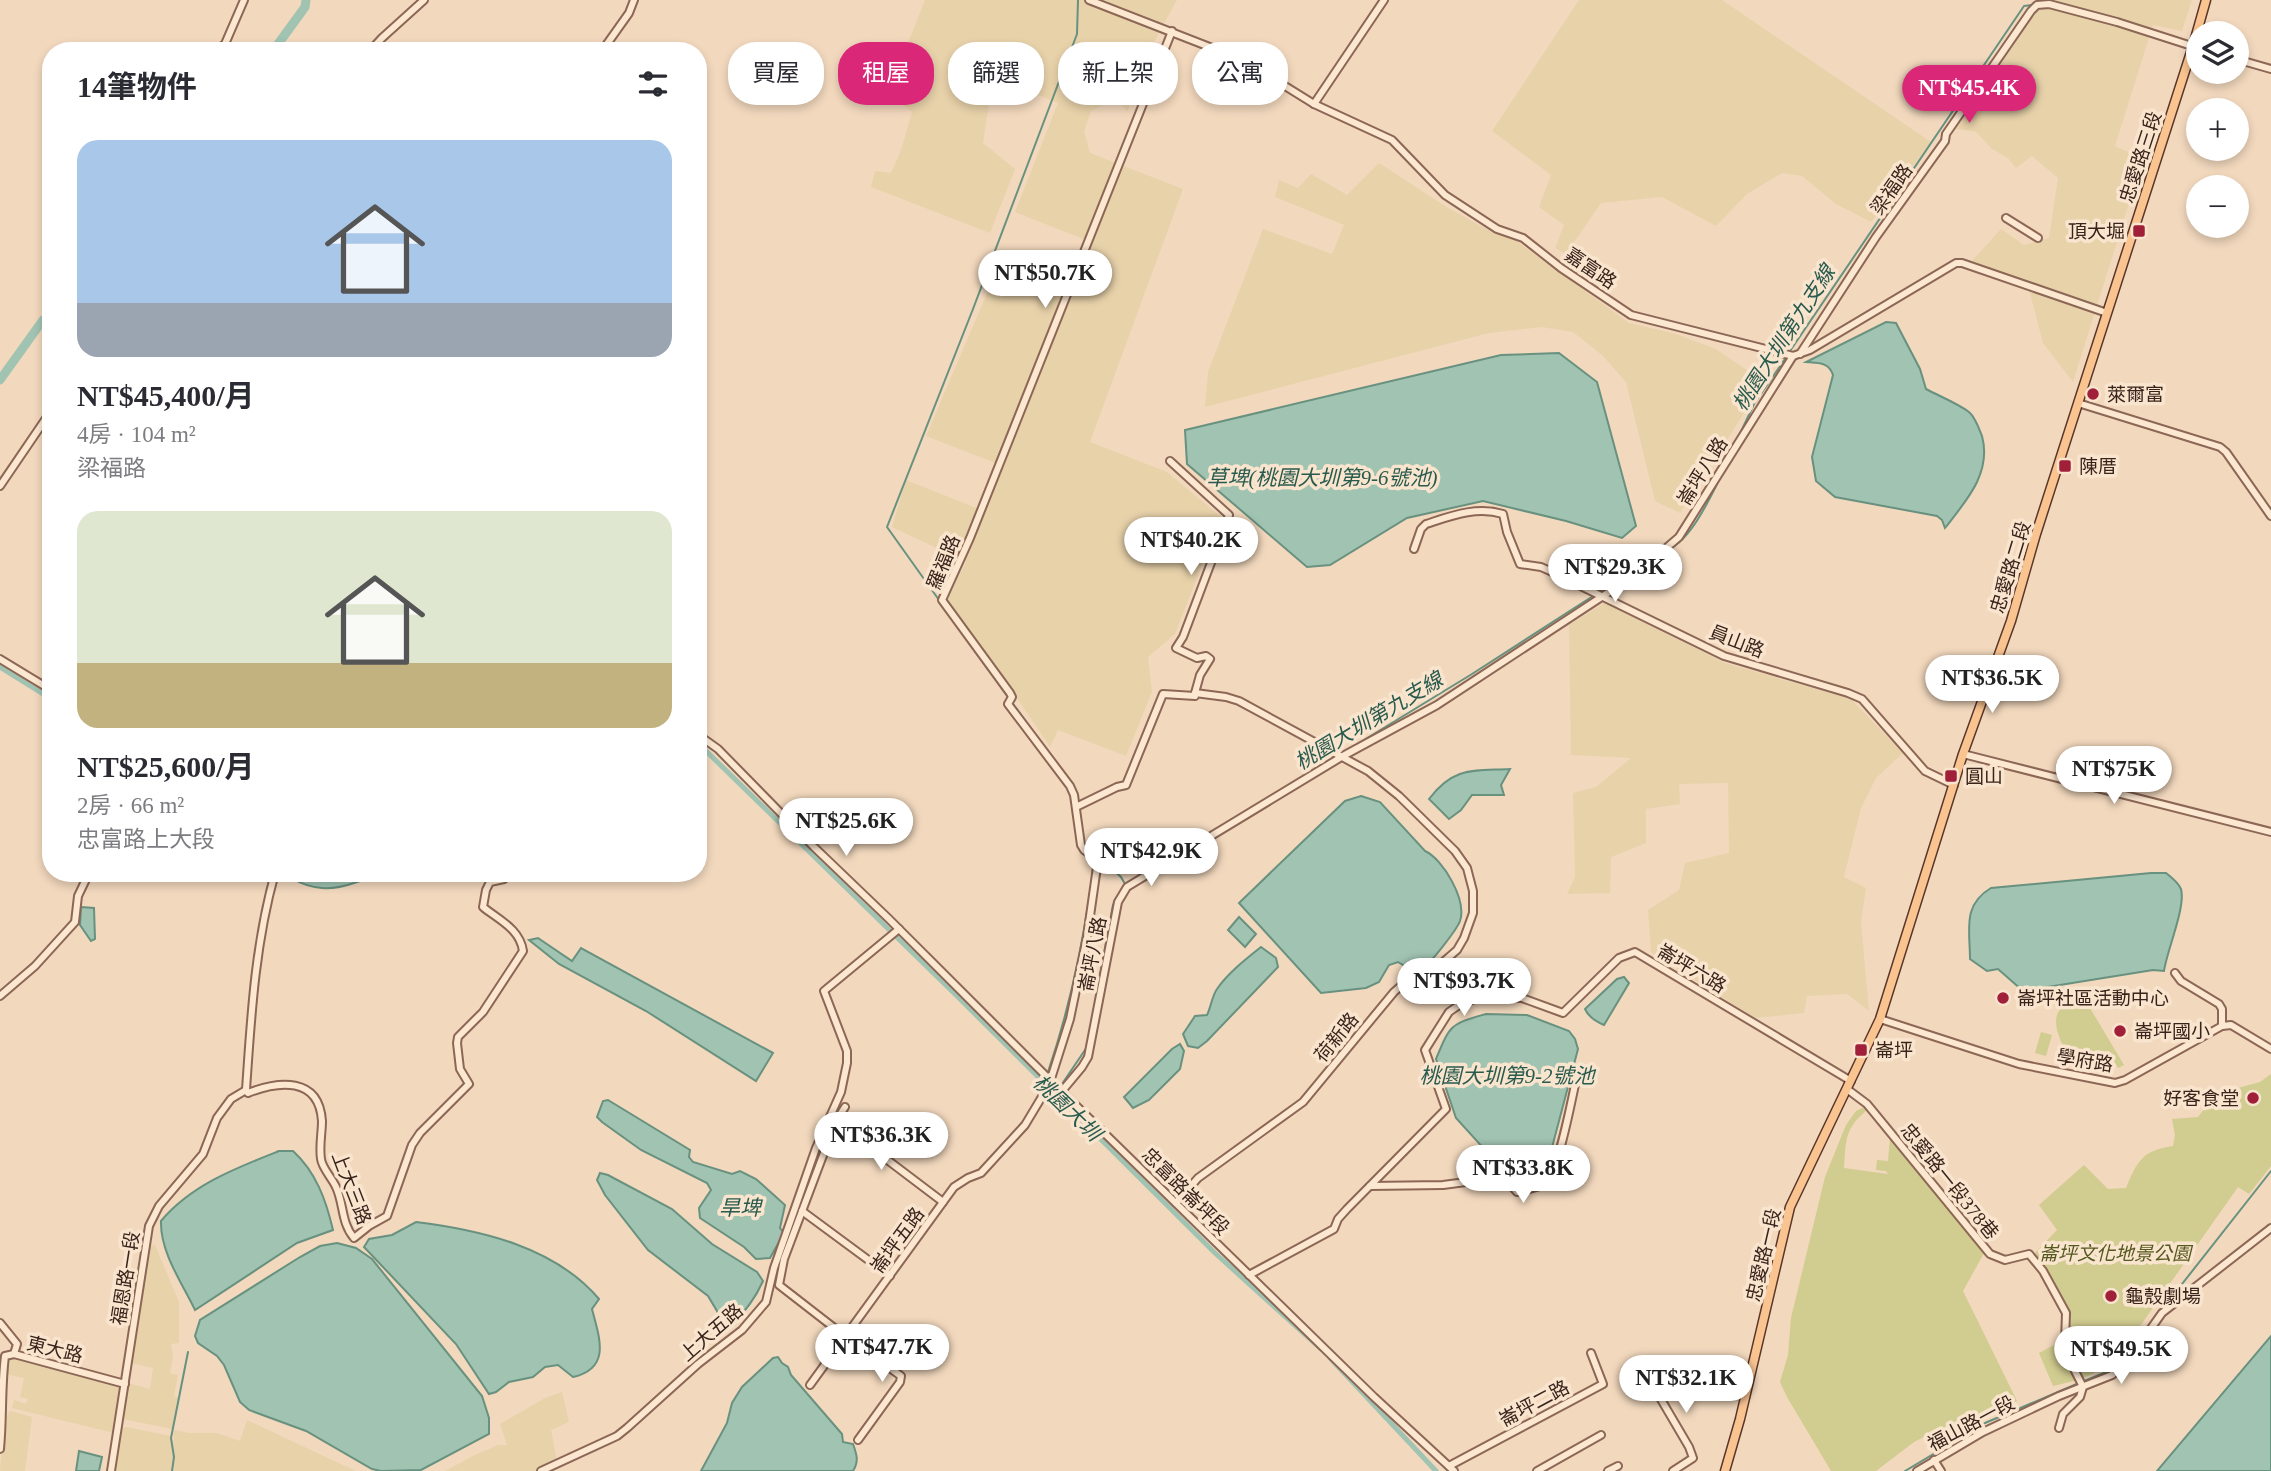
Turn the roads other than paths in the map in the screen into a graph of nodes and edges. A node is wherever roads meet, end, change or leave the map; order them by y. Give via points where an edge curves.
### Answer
1 (244, 0) edge
2 (424, 0) edge
3 (634, 0) edge
4 (1089, 0) edge
5 (1384, 0) edge
6 (2206, 0) edge
7 (2200, 21) edge
8 (1172, 31) junction
9 (226, 42) edge
10 (378, 42) edge
11 (608, 42) edge
12 (2186, 43) edge
13 (2249, 63) edge
14 (2271, 69) edge
15 (2186, 70) edge
16 (1314, 104) junction
17 (2006, 218) dead end
18 (2038, 238) dead end
19 (2107, 313) junction
20 (1796, 355) junction
21 (2078, 403) junction
22 (42, 424) edge
23 (1170, 461) dead end
24 (0, 486) edge
25 (2271, 516) edge
26 (1414, 549) dead end
27 (1601, 597) junction
28 (0, 659) edge
29 (42, 685) edge
30 (1195, 693) junction
31 (707, 741) edge
32 (1963, 754) junction
33 (1343, 757) junction
34 (1954, 785) junction
35 (1076, 807) junction
36 (2271, 832) edge
37 (85, 882) edge
38 (272, 882) edge
39 (494, 882) edge
40 (898, 930) junction
41 (2175, 973) dead end
42 (0, 996) edge
43 (1880, 1019) junction
44 (2222, 1026) junction
45 (2271, 1049) edge
46 (1578, 1071) dead end
47 (1049, 1083) junction
48 (1849, 1085) junction
49 (246, 1090) junction
50 (1062, 1091) junction
51 (845, 1107) dead end
52 (836, 1121) junction
53 (1370, 1186) junction
54 (943, 1202) junction
55 (1176, 1203) junction
56 (802, 1211) junction
57 (2271, 1228) edge
58 (1248, 1275) junction
59 (890, 1276) junction
60 (779, 1278) junction
61 (771, 1282) junction
62 (0, 1323) edge
63 (846, 1337) junction
64 (1591, 1353) dead end
65 (14, 1354) junction
66 (125, 1384) junction
67 (1652, 1384) dead end
68 (2081, 1384) junction
69 (810, 1385) dead end
70 (2059, 1428) dead end
71 (1601, 1435) dead end
72 (858, 1440) dead end
73 (0, 1449) edge
74 (1934, 1460) junction
75 (1554, 1463) junction
76 (1618, 1466) dead end
77 (1452, 1469) edge
78 (111, 1471) edge
79 (541, 1471) edge
80 (1537, 1471) edge
81 (1558, 1471) edge
82 (1608, 1471) edge
83 (1673, 1471) edge
84 (1725, 1471) edge
85 (1917, 1471) edge
86 (1941, 1471) edge

1 - 9 street
2 - 10 street
3 - 11 street
4 - 8 street, 嘉富路
5 - 16 street
6 - 7 main road, 忠愛路三段
8 - 16 street, 嘉富路 via 1243,60
8 - 35 street, 羅福路 via 942,600 1010,699 1008,704 1070,786
12 - 20 street, 梁福路 via 2049,4 2037,5
13 - 14 street
15 - 19 main road, 忠愛路三段
16 - 20 street, 嘉富路 via 1392,140 1445,195 1497,229 1523,238 1631,315
17 - 18 street
19 - 20 street via 1956,263
19 - 21 main road, 忠愛路三段
20 - 27 street, 崙坪八路 via 1664,556
21 - 25 street via 2220,447
21 - 32 main road, 忠愛路二段 via 2011,621
22 - 24 street
23 - 30 street via 1229,515 1176,648 1210,659
26 - 27 street, 員山路 via 1426,524 1465,511 1494,511 1504,516 1520,564 1541,567
27 - 33 street, 崙坪八路 via 1437,705
27 - 34 street, 員山路 via 1724,656 1862,699 1925,771
28 - 29 street
30 - 33 street, 荷新路 via 1239,701
30 - 35 street, 荷新路 via 1163,694 1126,785
31 - 40 street, 忠富路崙坪段
32 - 34 main road, 忠愛路二段
32 - 36 street
33 - 50 street, 崙坪八路 via 1127,887 1118,902 1088,1057
33 - 55 street, 荷新路 via 1399,796 1455,851 1467,867 1473,914 1457,950 1434,970 1394,992 1303,1102 1199,1178
34 - 43 main road, 忠愛路二段
35 - 47 street, 羅福路 via 1081,845 1098,860 1070,1019
37 - 42 street via 75,922 35,967
38 - 49 street via 252,998
39 - 49 street, 上大三路 via 486,890 483,907 513,930 523,951 483,1012 458,1037 460,1069 469,1084 419,1133 387,1216 354,1238 349,1231 338,1190 320,1157 322,1119 312,1095 304,1088 282,1083
40 - 47 street, 忠富路崙坪段
40 - 61 street, 上大五路 via 824,991 847,1051 847,1063 841,1092 812,1160
41 - 44 street via 2219,1004
43 - 44 street, 學府路 via 2019,1064 2115,1083
43 - 48 main road, 忠愛路一段
44 - 45 street via 2231,1025
46 - 53 street via 1563,1137 1543,1185 1517,1192 1504,1177 1443,1185
47 - 50 street, 忠富路崙坪段
47 - 54 street, 崙坪五路 via 1025,1125 981,1173 954,1187
48 - 53 street, 崙坪六路 via 1635,952 1619,958 1563,1013 1522,998 1480,997 1449,1012 1425,1050 1446,1109
48 - 68 street, 忠愛路一段378巷 via 1990,1254 2005,1260 2029,1254 2034,1258 2066,1313 2067,1355
48 - 84 main road, 忠愛路一段 via 1790,1207
49 - 66 street, 福恩路一段 via 231,1099 217,1118 202,1154 159,1206 149,1226
50 - 55 street, 忠富路崙坪段
51 - 52 street
52 - 54 street
52 - 56 street
53 - 58 street, 崙坪六路 via 1334,1229
54 - 59 street, 崙坪五路
55 - 58 street, 忠富路崙坪段
56 - 59 street
56 - 60 street
57 - 68 street, 福山路一段 via 2162,1313 2112,1375
58 - 77 street, 忠富路崙坪段
59 - 63 street, 崙坪五路
60 - 61 street
60 - 63 street via 780,1287
61 - 79 street, 上大五路 via 766,1302 743,1330 627,1428
62 - 65 street, 東大路 via 17,1344
63 - 69 street, 崙坪五路
63 - 72 street via 901,1377
64 - 77 street, 崙坪二路 via 1603,1384
65 - 66 street, 東大路
65 - 73 street via 5,1356 1,1381
66 - 78 street, 福恩路一段
67 - 83 street via 1693,1458
68 - 70 street via 2080,1397 2063,1414
68 - 74 street, 福山路一段
71 - 75 street
74 - 85 street, 福山路一段
74 - 86 street
75 - 80 street
75 - 81 street
76 - 82 street

